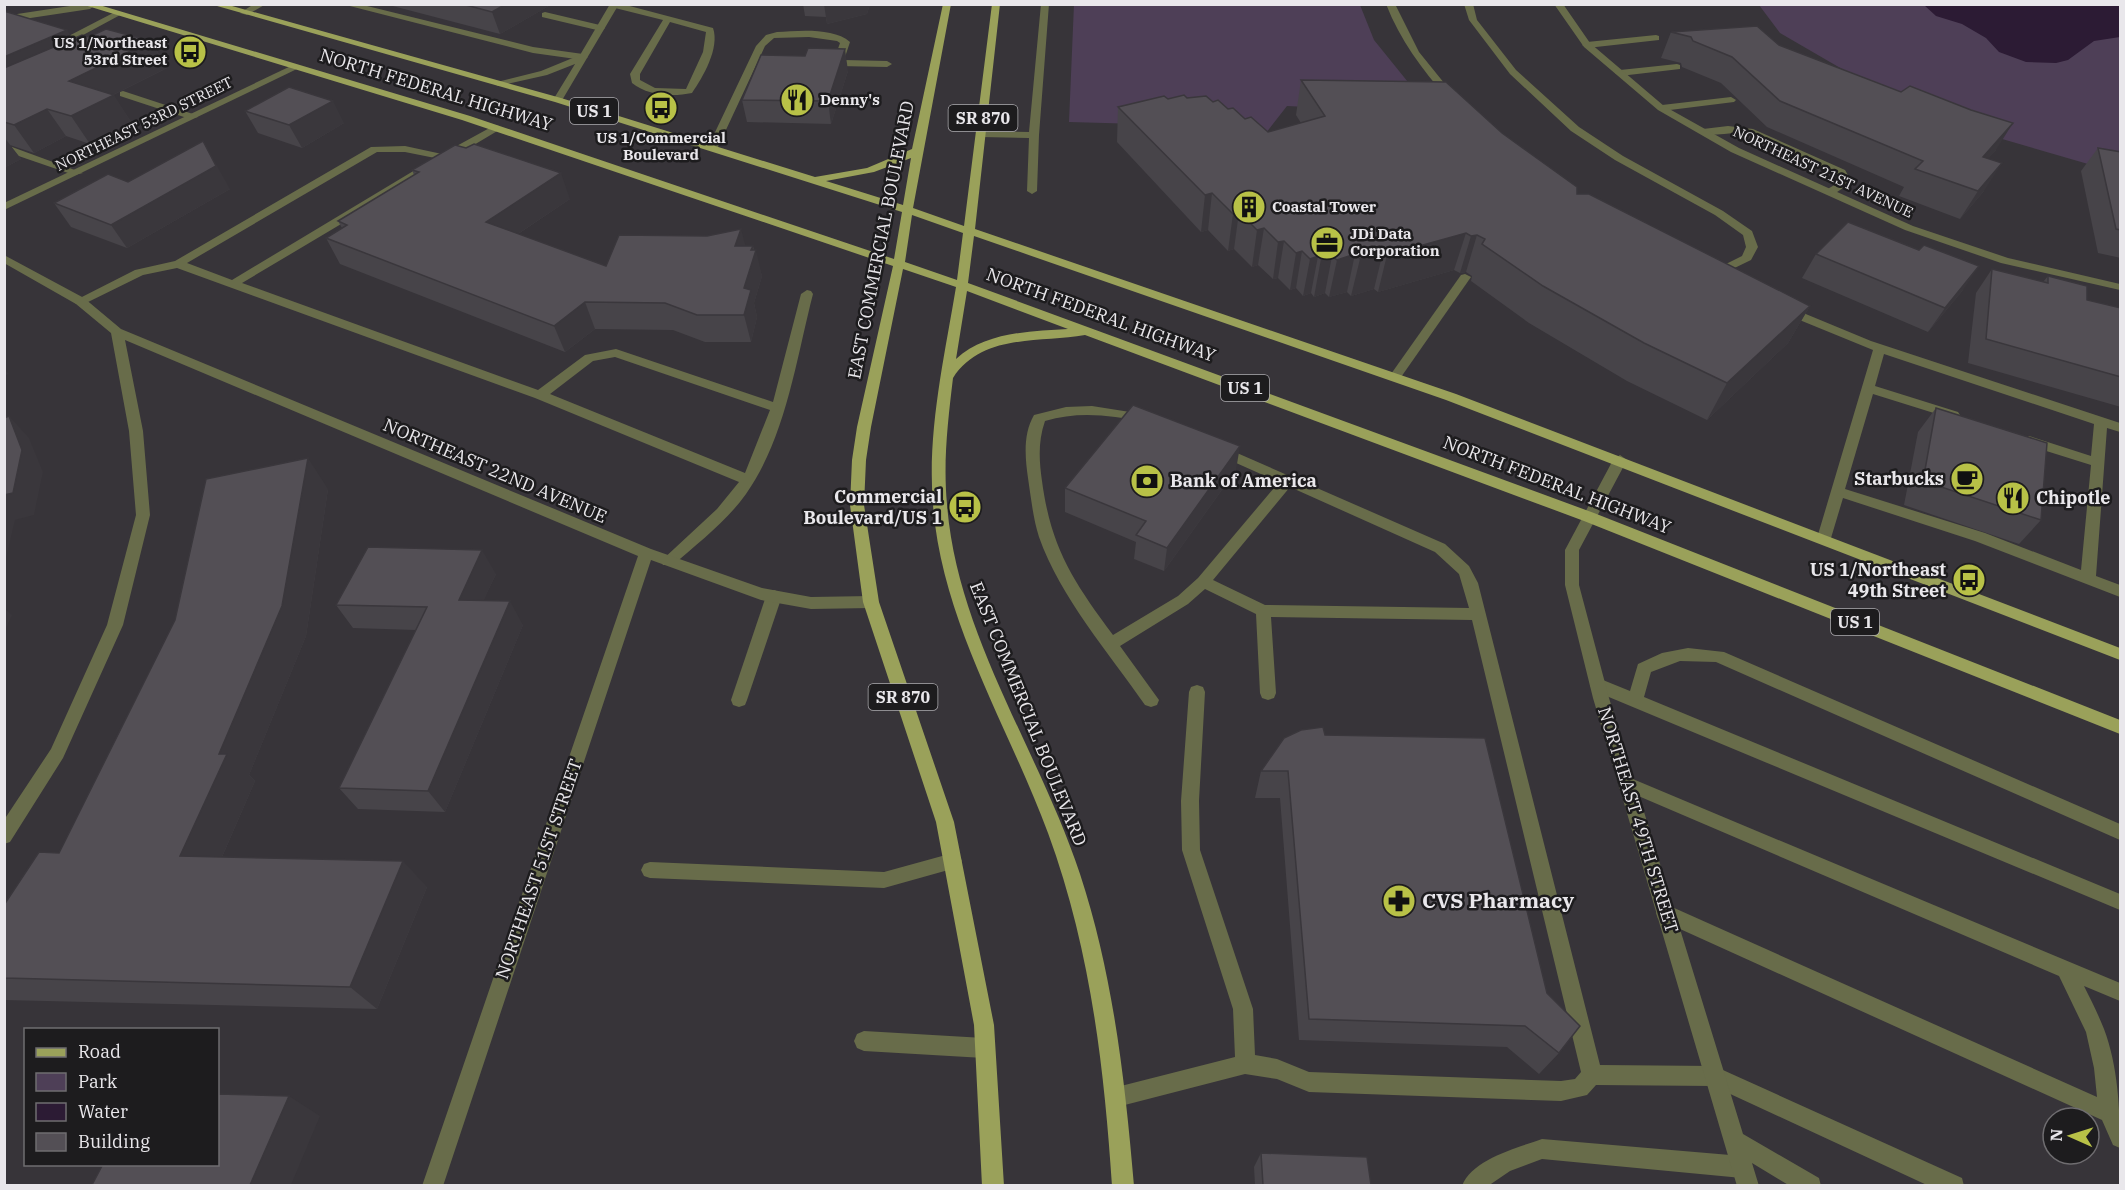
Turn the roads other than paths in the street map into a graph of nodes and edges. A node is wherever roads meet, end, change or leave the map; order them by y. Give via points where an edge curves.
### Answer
1 (214, 4) edge
2 (262, 4) edge
3 (346, 4) edge
4 (947, 4) edge
5 (996, 4) edge
6 (1045, 4) edge
7 (1390, 4) edge
8 (1468, 4) edge
9 (1557, 4) edge
10 (87, 5) edge
11 (615, 5) edge
12 (244, 13) junction
13 (118, 14) junction
14 (545, 15) dead end
15 (4, 19) edge
16 (668, 19) junction
17 (601, 28) junction
18 (1656, 38) dead end
19 (1587, 45) junction
20 (89, 50) edge
21 (584, 57) junction
22 (826, 63) edge
23 (838, 63) junction
24 (886, 64) dead end
25 (296, 67) junction
26 (1677, 67) edge
27 (1620, 73) junction
28 (498, 83) junction
29 (123, 94) dead end
30 (558, 100) junction
31 (1731, 100) dead end
32 (1456, 104) edge
33 (1662, 108) junction
34 (193, 117) junction
35 (495, 128) junction
36 (1703, 132) junction
37 (981, 134) junction
38 (1034, 135) junction
39 (713, 147) junction
40 (8, 149) edge
41 (917, 151) junction
42 (444, 157) junction
43 (78, 172) junction
44 (810, 178) junction
45 (1032, 191) dead end
46 (1830, 192) junction
47 (4, 207) edge
48 (908, 210) junction
49 (969, 231) junction
50 (4, 258) edge
51 (899, 263) junction
52 (178, 264) junction
53 (1465, 277) dead end
54 (233, 284) junction
55 (1730, 284) edge
56 (962, 285) junction
57 (2121, 287) edge
58 (807, 294) dead end
59 (80, 301) junction
60 (1768, 303) edge
61 (117, 332) junction
62 (1089, 332) junction
63 (1880, 348) junction
64 (949, 373) junction
65 (1395, 377) junction
66 (1869, 388) junction
67 (540, 395) junction
68 (777, 408) junction
69 (1967, 420) edge
70 (2102, 422) junction
71 (1158, 424) edge
72 (2121, 428) edge
73 (2011, 435) edge
74 (1213, 448) edge
75 (1620, 460) junction
76 (2098, 463) junction
77 (748, 480) junction
78 (1288, 481) junction
79 (1839, 492) junction
80 (1588, 517) junction
81 (1824, 538) junction
82 (646, 553) junction
83 (668, 561) junction
84 (2088, 579) junction
85 (1203, 582) junction
86 (2121, 591) edge
87 (774, 596) junction
88 (871, 602) junction
89 (1263, 611) junction
90 (1478, 614) junction
91 (1112, 643) junction
92 (2121, 654) edge
93 (1598, 685) junction
94 (1197, 692) dead end
95 (1268, 693) dead end
96 (739, 700) dead end
97 (1152, 700) dead end
98 (1635, 700) junction
99 (2121, 727) edge
100 (1628, 784) junction
101 (2121, 832) edge
102 (4, 836) edge
103 (953, 861) junction
104 (650, 870) dead end
105 (2121, 902) edge
106 (1665, 913) junction
107 (2066, 969) junction
108 (2121, 992) edge
109 (864, 1041) dead end
110 (984, 1048) junction
111 (1245, 1064) junction
112 (1592, 1075) junction
113 (1714, 1076) junction
114 (1117, 1097) junction
115 (2109, 1113) junction
116 (2121, 1138) edge
117 (1733, 1140) junction
118 (1745, 1176) edge
119 (432, 1185) edge
120 (993, 1185) edge
121 (1123, 1185) edge
122 (1472, 1185) edge
123 (1811, 1185) edge
124 (1954, 1185) edge

1 - 12 main road, NORTH FEDERAL HIGHWAY / US 1
2 - 12 street
3 - 21 street via 533,50
4 - 41 main road, EAST COMMERCIAL BOULEVARD / SR 870
5 - 37 main road, EAST COMMERCIAL BOULEVARD / SR 870
6 - 38 street
7 - 32 street via 1399,29 1420,61
8 - 55 street via 1473,20 1513,72 1575,129 1748,233 1752,247 1747,258 1707,273
9 - 19 street, NORTHEAST 21ST AVENUE
10 - 13 main road, NORTH FEDERAL HIGHWAY / US 1
10 - 15 street
11 - 16 street
11 - 17 street
12 - 28 main road, NORTH FEDERAL HIGHWAY / US 1
13 - 20 street via 64,41
13 - 25 main road, NORTH FEDERAL HIGHWAY / US 1
14 - 17 street
16 - 16 street via 710,30 712,35 689,91 667,92 640,86 636,81 635,74
17 - 21 street
18 - 19 street
19 - 27 street, NORTHEAST 21ST AVENUE
21 - 28 street via 543,73
21 - 30 street
22 - 23 street
23 - 24 street
23 - 39 street via 845,42 842,39 771,36
25 - 34 street, NORTHEAST 53RD STREET
25 - 35 main road, NORTH FEDERAL HIGHWAY / US 1
26 - 27 street
27 - 33 street, NORTHEAST 21ST AVENUE
28 - 30 main road, NORTH FEDERAL HIGHWAY / US 1
29 - 34 street
30 - 39 main road, NORTH FEDERAL HIGHWAY / US 1
31 - 33 street
33 - 36 street, NORTHEAST 21ST AVENUE
34 - 43 street, NORTHEAST 53RD STREET
35 - 42 street
35 - 51 main road, NORTH FEDERAL HIGHWAY / US 1
36 - 46 street, NORTHEAST 21ST AVENUE
36 - 46 street via 1749,131 1841,172 1847,183
37 - 38 street
37 - 49 main road, EAST COMMERCIAL BOULEVARD / SR 870
38 - 45 street
39 - 44 main road, NORTH FEDERAL HIGHWAY / US 1
40 - 43 street
41 - 44 main road via 866,172
41 - 48 main road, EAST COMMERCIAL BOULEVARD / SR 870
42 - 52 street via 405,149 375,149
42 - 54 street
43 - 47 street, NORTHEAST 53RD STREET
44 - 48 main road, NORTH FEDERAL HIGHWAY / US 1
46 - 57 street, NORTHEAST 21ST AVENUE via 1909,228 2005,261
48 - 49 main road, NORTH FEDERAL HIGHWAY / US 1
48 - 51 main road, EAST COMMERCIAL BOULEVARD / SR 870
49 - 56 main road, EAST COMMERCIAL BOULEVARD / SR 870
49 - 65 main road, NORTH FEDERAL HIGHWAY / US 1
50 - 59 street, NORTHEAST 22ND AVENUE
51 - 56 main road, NORTH FEDERAL HIGHWAY / US 1
51 - 88 main road, EAST COMMERCIAL BOULEVARD / SR 870 via 859,460 857,505
52 - 54 street
52 - 59 street via 135,273
53 - 65 street
54 - 67 street
56 - 62 main road, NORTH FEDERAL HIGHWAY / US 1
56 - 64 main road, EAST COMMERCIAL BOULEVARD / SR 870
58 - 68 street
59 - 61 street, NORTHEAST 22ND AVENUE
60 - 63 street
61 - 82 street, NORTHEAST 22ND AVENUE
61 - 102 street via 136,431 143,515 114,625 57,753
62 - 64 main road via 1003,340 973,352
62 - 80 main road, NORTH FEDERAL HIGHWAY / US 1
63 - 66 street
63 - 70 street
64 - 114 main road, EAST COMMERCIAL BOULEVARD / SR 870 via 938,479 950,567 981,660 1071,873 1100,982
65 - 75 main road, NORTH FEDERAL HIGHWAY / US 1
66 - 69 street
66 - 79 street
67 - 68 street via 589,358 616,353
67 - 77 street
68 - 77 street via 769,437
70 - 72 street
70 - 76 street
71 - 91 street via 1110,410 1083,409 1039,418 1031,438 1039,512 1053,554 1083,605
73 - 76 street
74 - 78 street
75 - 80 street, NORTHEAST 49TH STREET
75 - 81 main road, NORTH FEDERAL HIGHWAY / US 1
76 - 84 street
77 - 83 street via 713,521
78 - 85 street
78 - 90 street via 1440,548 1462,565
79 - 81 street
79 - 84 street via 1980,537
80 - 93 street, NORTHEAST 49TH STREET via 1572,550 1572,585
80 - 99 main road, NORTH FEDERAL HIGHWAY / US 1
81 - 92 main road, NORTH FEDERAL HIGHWAY / US 1
82 - 83 street, NORTHEAST 22ND AVENUE
82 - 119 street, NORTHEAST 51ST STREET
83 - 87 street, NORTHEAST 22ND AVENUE
84 - 86 street
85 - 89 street
85 - 91 street via 1183,600
87 - 88 street, NORTHEAST 22ND AVENUE via 811,603
87 - 96 street
88 - 103 main road, EAST COMMERCIAL BOULEVARD / SR 870 via 945,822
89 - 90 street
89 - 95 street
90 - 112 street
91 - 97 street
93 - 98 street
93 - 100 street, NORTHEAST 49TH STREET
94 - 111 street via 1191,850 1243,1009
98 - 101 street via 1644,668 1658,660 1678,653 1718,656
98 - 105 street
100 - 106 street, NORTHEAST 49TH STREET
100 - 107 street
103 - 104 street via 884,880
103 - 110 main road, EAST COMMERCIAL BOULEVARD / SR 870 via 984,1025
106 - 113 street, NORTHEAST 49TH STREET
106 - 115 street
107 - 108 street
107 - 115 street via 2095,1031
109 - 110 street
110 - 120 main road, EAST COMMERCIAL BOULEVARD / SR 870
111 - 112 street via 1277,1069 1309,1082 1537,1090 1580,1088
111 - 114 street
112 - 113 street
113 - 117 street, NORTHEAST 49TH STREET
113 - 124 street
114 - 121 main road, EAST COMMERCIAL BOULEVARD / SR 870
115 - 116 street
117 - 118 street, NORTHEAST 49TH STREET
117 - 123 street
118 - 122 street via 1542,1149 1504,1163

